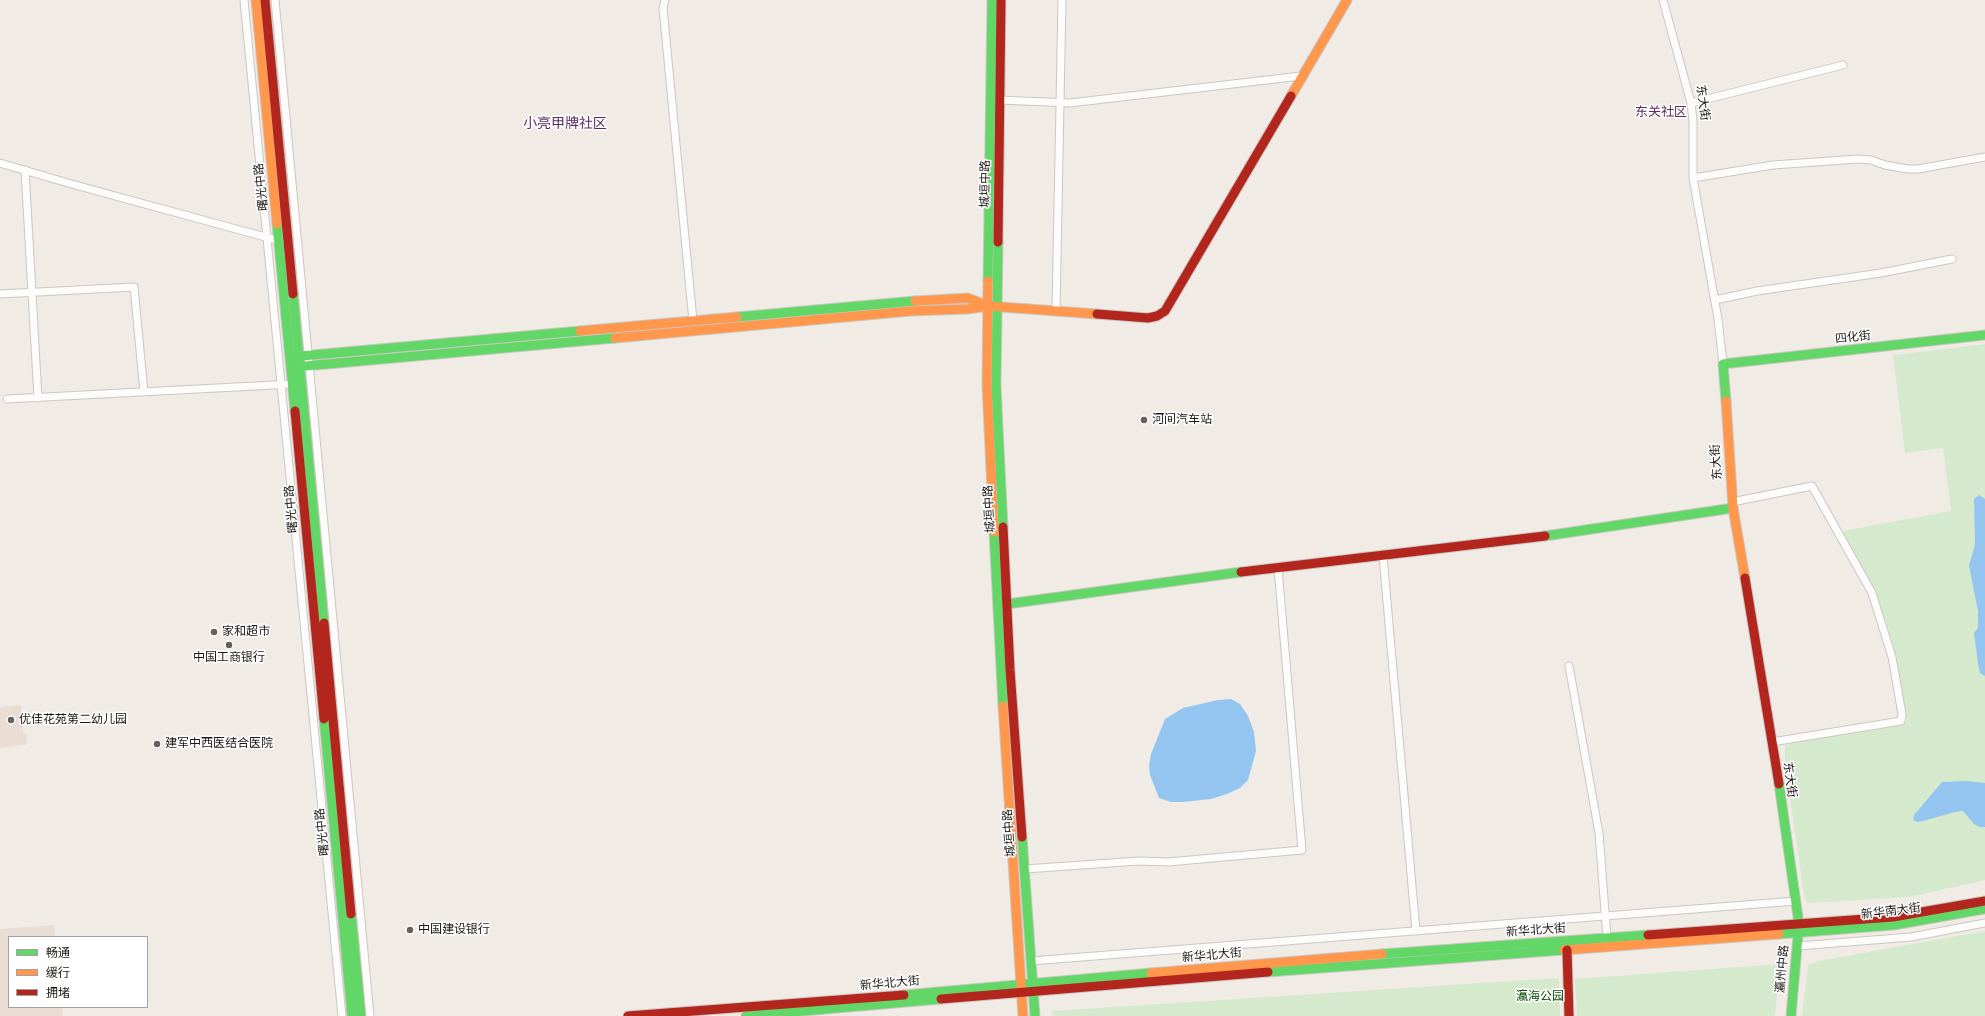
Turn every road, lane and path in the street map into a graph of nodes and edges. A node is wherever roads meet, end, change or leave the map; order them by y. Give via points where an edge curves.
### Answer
1 (244, 0) edge
2 (256, 0) edge
3 (265, 0) edge
4 (274, 0) edge
5 (665, 0) edge
6 (992, 0) edge
7 (1001, 0) edge
8 (1062, 0) edge
9 (1347, 0) edge
10 (1664, 0) edge
11 (1843, 65) dead end
12 (1301, 76) junction
13 (999, 100) junction
14 (1061, 103) junction
15 (1692, 103) junction
16 (1985, 157) edge
17 (0, 162) edge
18 (25, 170) junction
19 (1694, 178) junction
20 (267, 238) junction
21 (280, 241) junction
22 (1952, 259) dead end
23 (32, 292) junction
24 (0, 294) edge
25 (1715, 300) junction
26 (992, 306) junction
27 (1056, 311) junction
28 (693, 321) junction
29 (1985, 335) edge
30 (299, 357) junction
31 (1723, 364) junction
32 (300, 366) junction
33 (293, 384) junction
34 (281, 385) junction
35 (144, 392) junction
36 (38, 398) junction
37 (7, 399) dead end
38 (1732, 505) junction
39 (1383, 556) junction
40 (1278, 568) junction
41 (1007, 604) junction
42 (1569, 666) dead end
43 (1772, 742) junction
44 (1025, 869) junction
45 (1796, 901) junction
46 (1985, 901) edge
47 (1985, 909) edge
48 (1605, 916) junction
49 (1985, 923) edge
50 (1799, 929) junction
51 (1416, 931) junction
52 (1607, 938) junction
53 (1798, 946) junction
54 (1567, 950) junction
55 (1031, 961) junction
56 (1033, 988) junction
57 (1021, 989) junction
58 (342, 1016) edge
59 (352, 1016) edge
60 (361, 1016) edge
61 (370, 1016) edge
62 (628, 1016) edge
63 (746, 1016) edge
64 (1023, 1016) edge
65 (1035, 1016) edge
66 (1569, 1016) edge
67 (1791, 1016) edge

1 - 20 street
2 - 21 main road, 曙光中路
3 - 30 main road, 曙光中路
4 - 30 street
5 - 28 street via 663,8
6 - 26 main road, 城垣中路
7 - 13 main road, 城垣中路
8 - 14 street
9 - 12 main road
10 - 15 street, 东大街
11 - 15 street
12 - 14 street
12 - 27 main road via 1165,311 1148,318
13 - 14 street
13 - 26 main road, 城垣中路
14 - 27 street
15 - 19 street, 东大街
16 - 19 street via 1918,170 1858,159 1773,165
17 - 18 street
18 - 20 street
18 - 23 street
19 - 25 street, 东大街
20 - 21 street
20 - 34 street
21 - 30 main road, 曙光中路
22 - 25 street
23 - 24 street
23 - 35 street via 134,287
23 - 36 street
25 - 31 street, 东大街
26 - 27 main road
26 - 28 main road via 968,298 950,298
26 - 32 main road
26 - 41 main road, 城垣中路
26 - 57 main road, 城垣中路 via 987,386 1001,671
28 - 30 main road
29 - 31 main road, 四化街
30 - 32 main road, 曙光中路
30 - 32 street
31 - 38 main road, 东大街
32 - 33 main road, 曙光中路
32 - 60 main road, 曙光中路
32 - 61 street
33 - 34 street
33 - 59 main road, 曙光中路
34 - 35 street
34 - 58 street
35 - 36 street
36 - 37 street
38 - 39 main road via 1544,536
38 - 43 main road, 东大街
38 - 43 street via 1812,486 1872,593 1892,657 1902,714 1901,721
39 - 40 main road
39 - 51 street
40 - 41 main road
40 - 44 street via 1302,850 1168,862 1139,861
41 - 44 main road, 城垣中路
42 - 48 street via 1599,833
43 - 45 main road, 东大街
44 - 55 main road, 城垣中路
45 - 48 street
45 - 50 main road, 东大街
46 - 50 main road, 新华南大街 via 1893,917
47 - 50 main road, 新华南大街 via 1894,925
48 - 51 street
48 - 52 street
49 - 53 street via 1910,937
50 - 52 main road, 新华北大街
50 - 53 main road, 瀛州中路
50 - 54 main road, 新华北大街
51 - 55 street
52 - 56 main road, 新华北大街 via 1322,958
53 - 67 main road, 瀛州中路
54 - 56 main road, 新华北大街
54 - 66 main road
55 - 56 main road, 城垣中路
56 - 57 main road, 新华北大街
56 - 65 main road, 城垣中路
57 - 62 main road, 新华北大街
57 - 63 main road, 新华北大街
57 - 64 main road, 城垣中路

